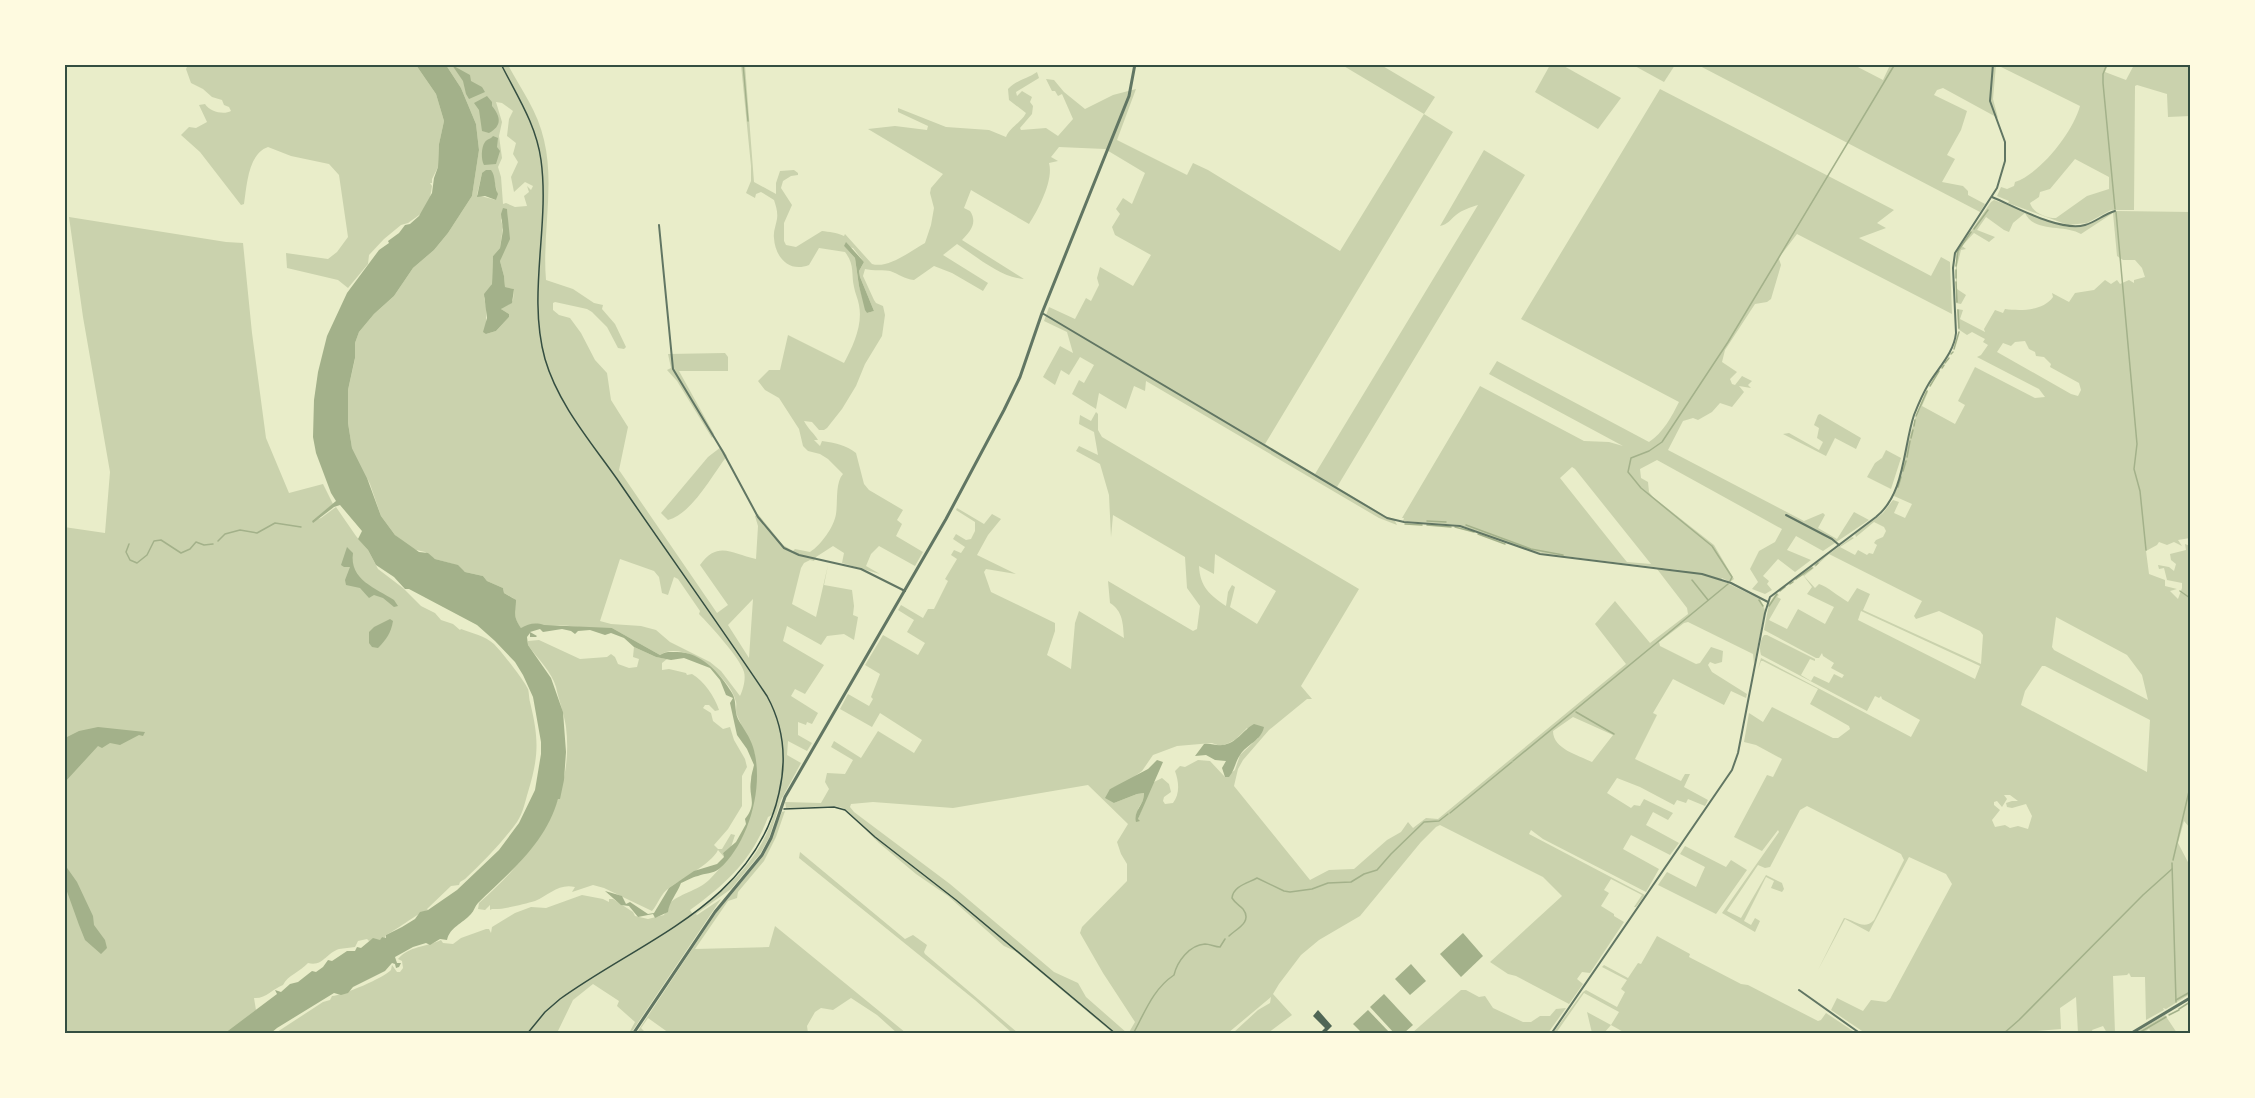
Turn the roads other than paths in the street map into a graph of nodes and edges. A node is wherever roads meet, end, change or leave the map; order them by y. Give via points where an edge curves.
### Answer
1 (1135, 64) edge
2 (1993, 64) edge
3 (1992, 197) junction
4 (2115, 211) dead end
5 (659, 225) dead end
6 (1042, 313) junction
7 (1786, 515) dead end
8 (1839, 545) junction
9 (905, 591) junction
10 (1768, 602) junction
11 (1799, 990) dead end
12 (2190, 998) edge
13 (633, 1034) edge
14 (1551, 1034) edge
15 (1860, 1034) edge
16 (2130, 1034) edge

1 - 6 street via 1129,96
2 - 3 street via 1990,101 2005,154
3 - 4 street via 2070,226 2086,225
3 - 8 street via 1955,253 1954,342 1917,409 1892,498 1882,512
5 - 9 street via 673,369 758,517 784,548 861,569
6 - 9 street via 1004,410
6 - 10 street via 1388,518 1460,526 1540,554 1702,574 1731,583
7 - 8 street
8 - 10 street via 1779,589
9 - 13 street via 782,807 762,855 715,912
10 - 14 street via 1732,770
11 - 15 street
12 - 16 street

